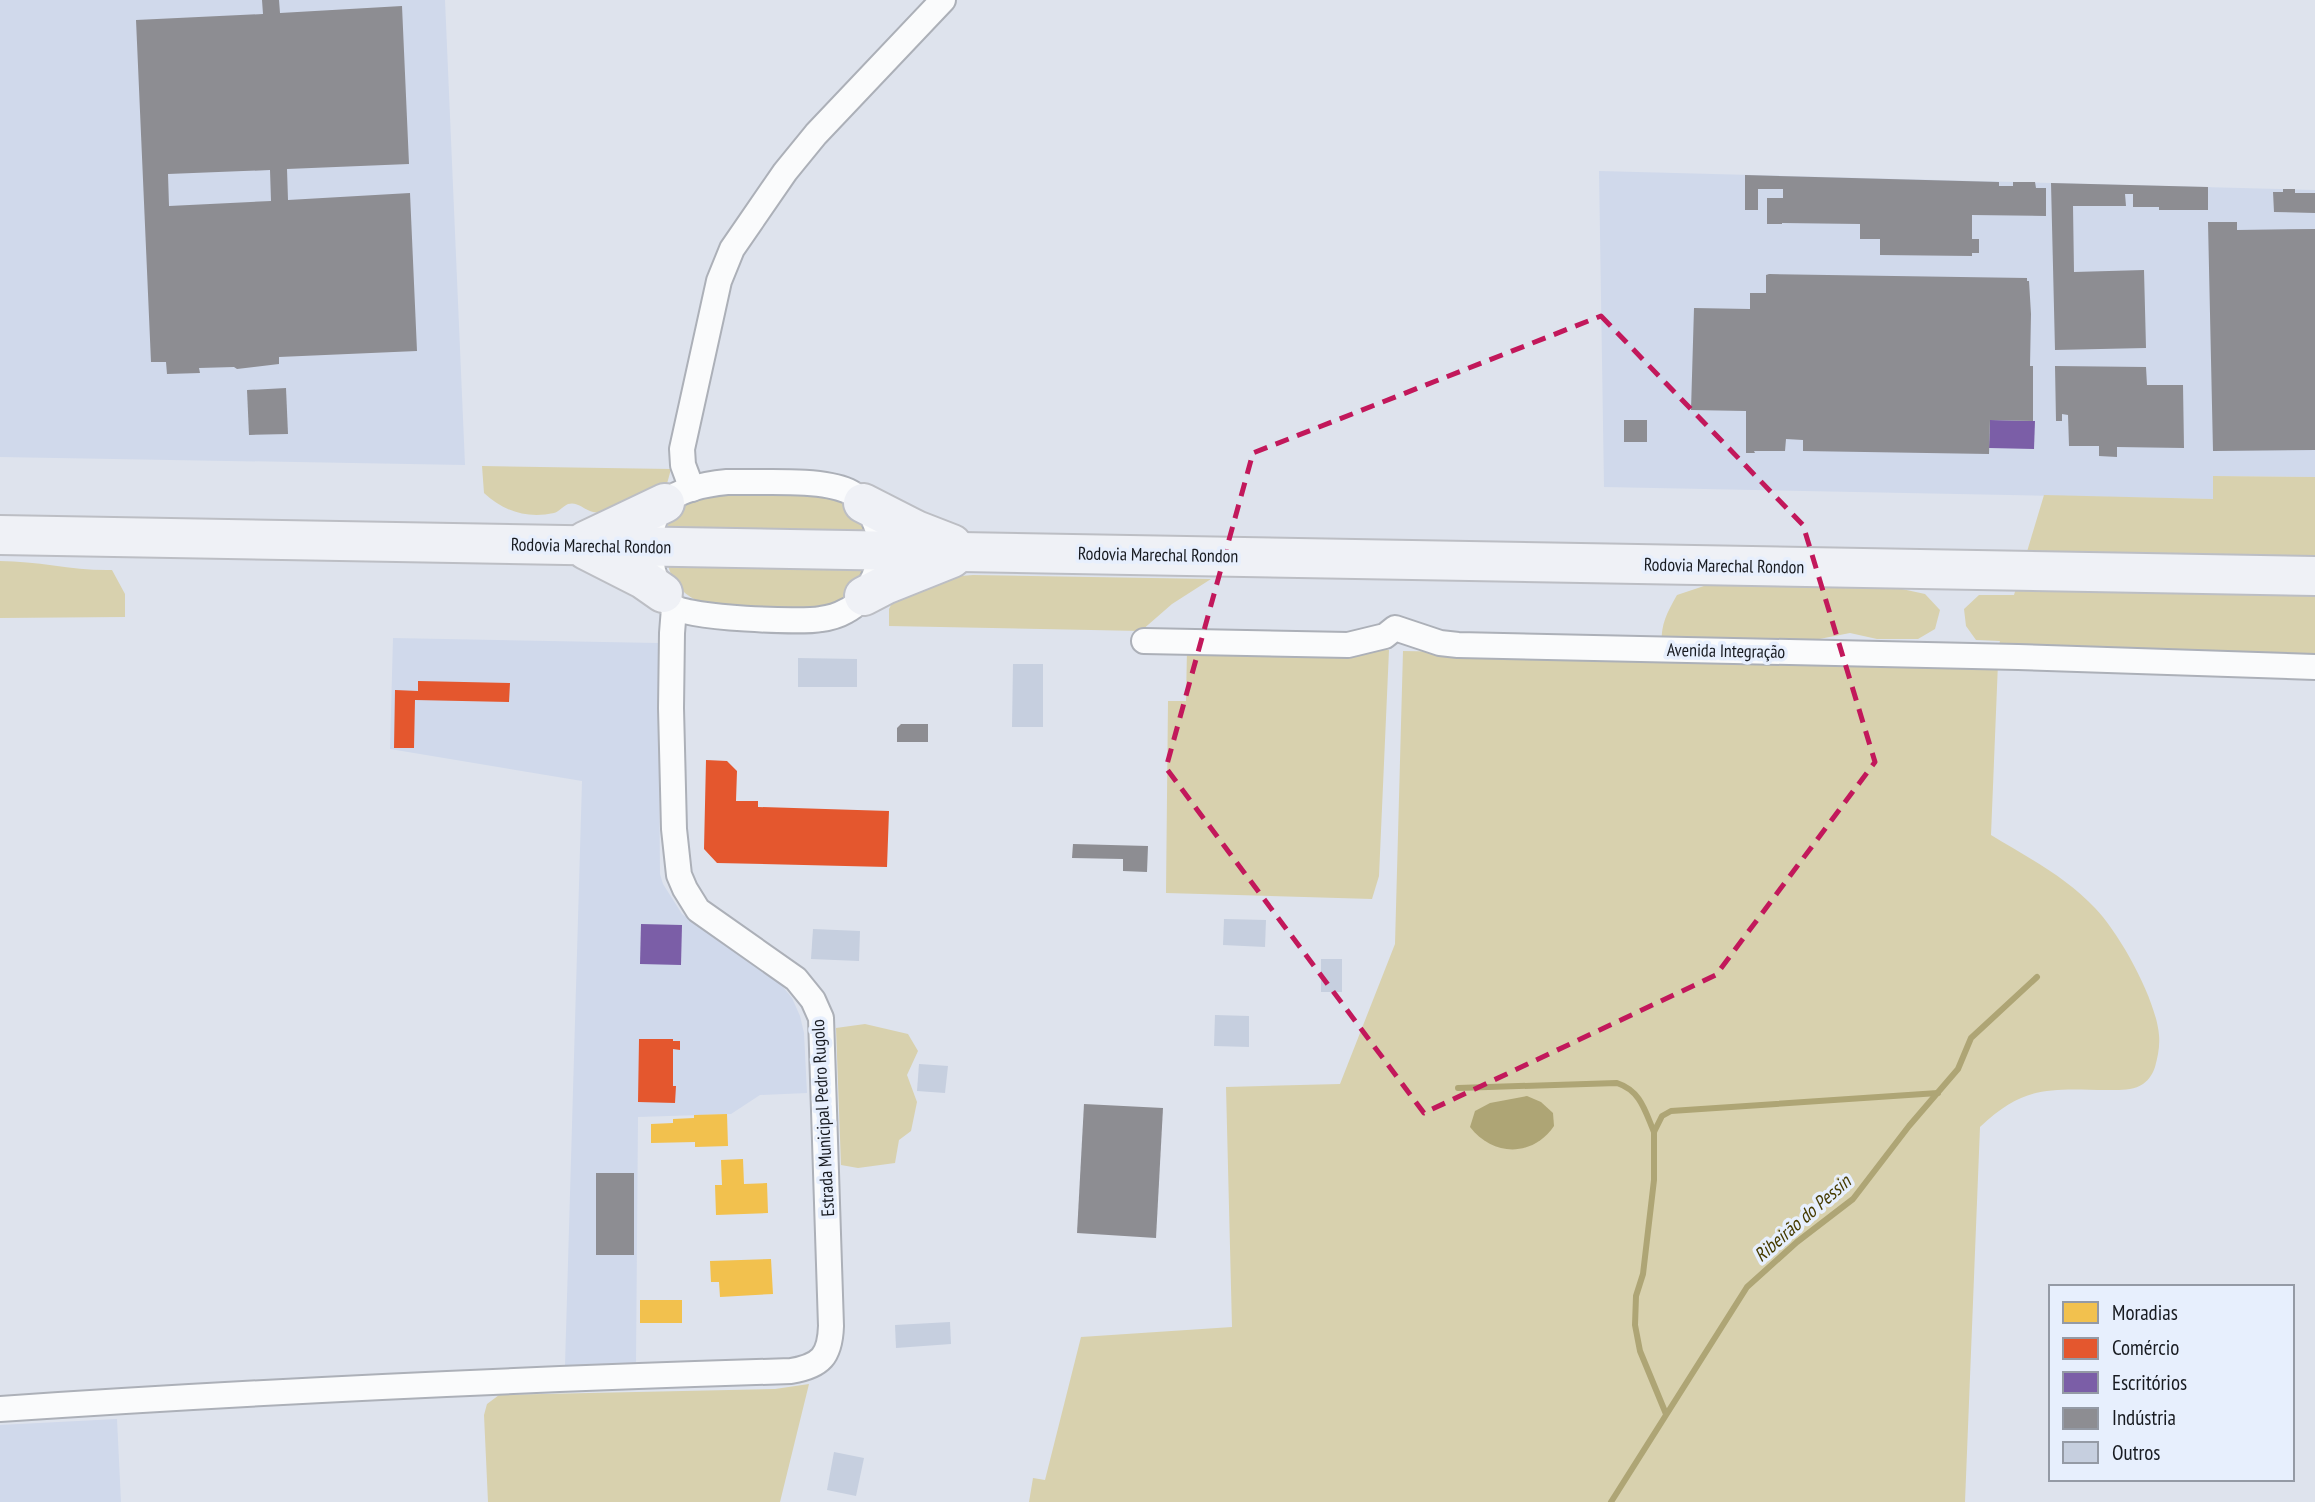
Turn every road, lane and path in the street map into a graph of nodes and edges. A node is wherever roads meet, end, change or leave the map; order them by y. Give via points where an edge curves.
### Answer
1 (943, 0) edge
2 (678, 496) junction
3 (863, 503) junction
4 (0, 536) edge
5 (574, 545) junction
6 (650, 547) junction
7 (880, 550) junction
8 (973, 552) junction
9 (2315, 576) edge
10 (864, 596) junction
11 (668, 600) junction
12 (1144, 640) dead end
13 (2315, 667) edge
14 (0, 1409) edge

1 - 2 street via 816,134 732,250 719,281 682,449
2 - 3 street via 727,482 812,484 848,492
2 - 5 main road
2 - 6 street via 652,531
3 - 7 street via 879,533
3 - 8 main road
4 - 5 main road, Rodovia Marechal Rondon
5 - 6 main road, Rodovia Marechal Rondon
5 - 11 main road via 643,579
6 - 7 main road, Rodovia Marechal Rondon
6 - 11 street via 651,563
7 - 8 main road, Rodovia Marechal Rondon
7 - 10 street
8 - 9 main road, Rodovia Marechal Rondon
8 - 10 main road
10 - 11 street via 847,611 819,620 712,617
11 - 14 street, Estrada Municipal Pedro Rugolo via 679,875 698,910 796,979 821,1018 831,1326 825,1356 791,1371 471,1381
12 - 13 street, Avenida Integração via 1348,645 1385,636 1395,628 1458,645

